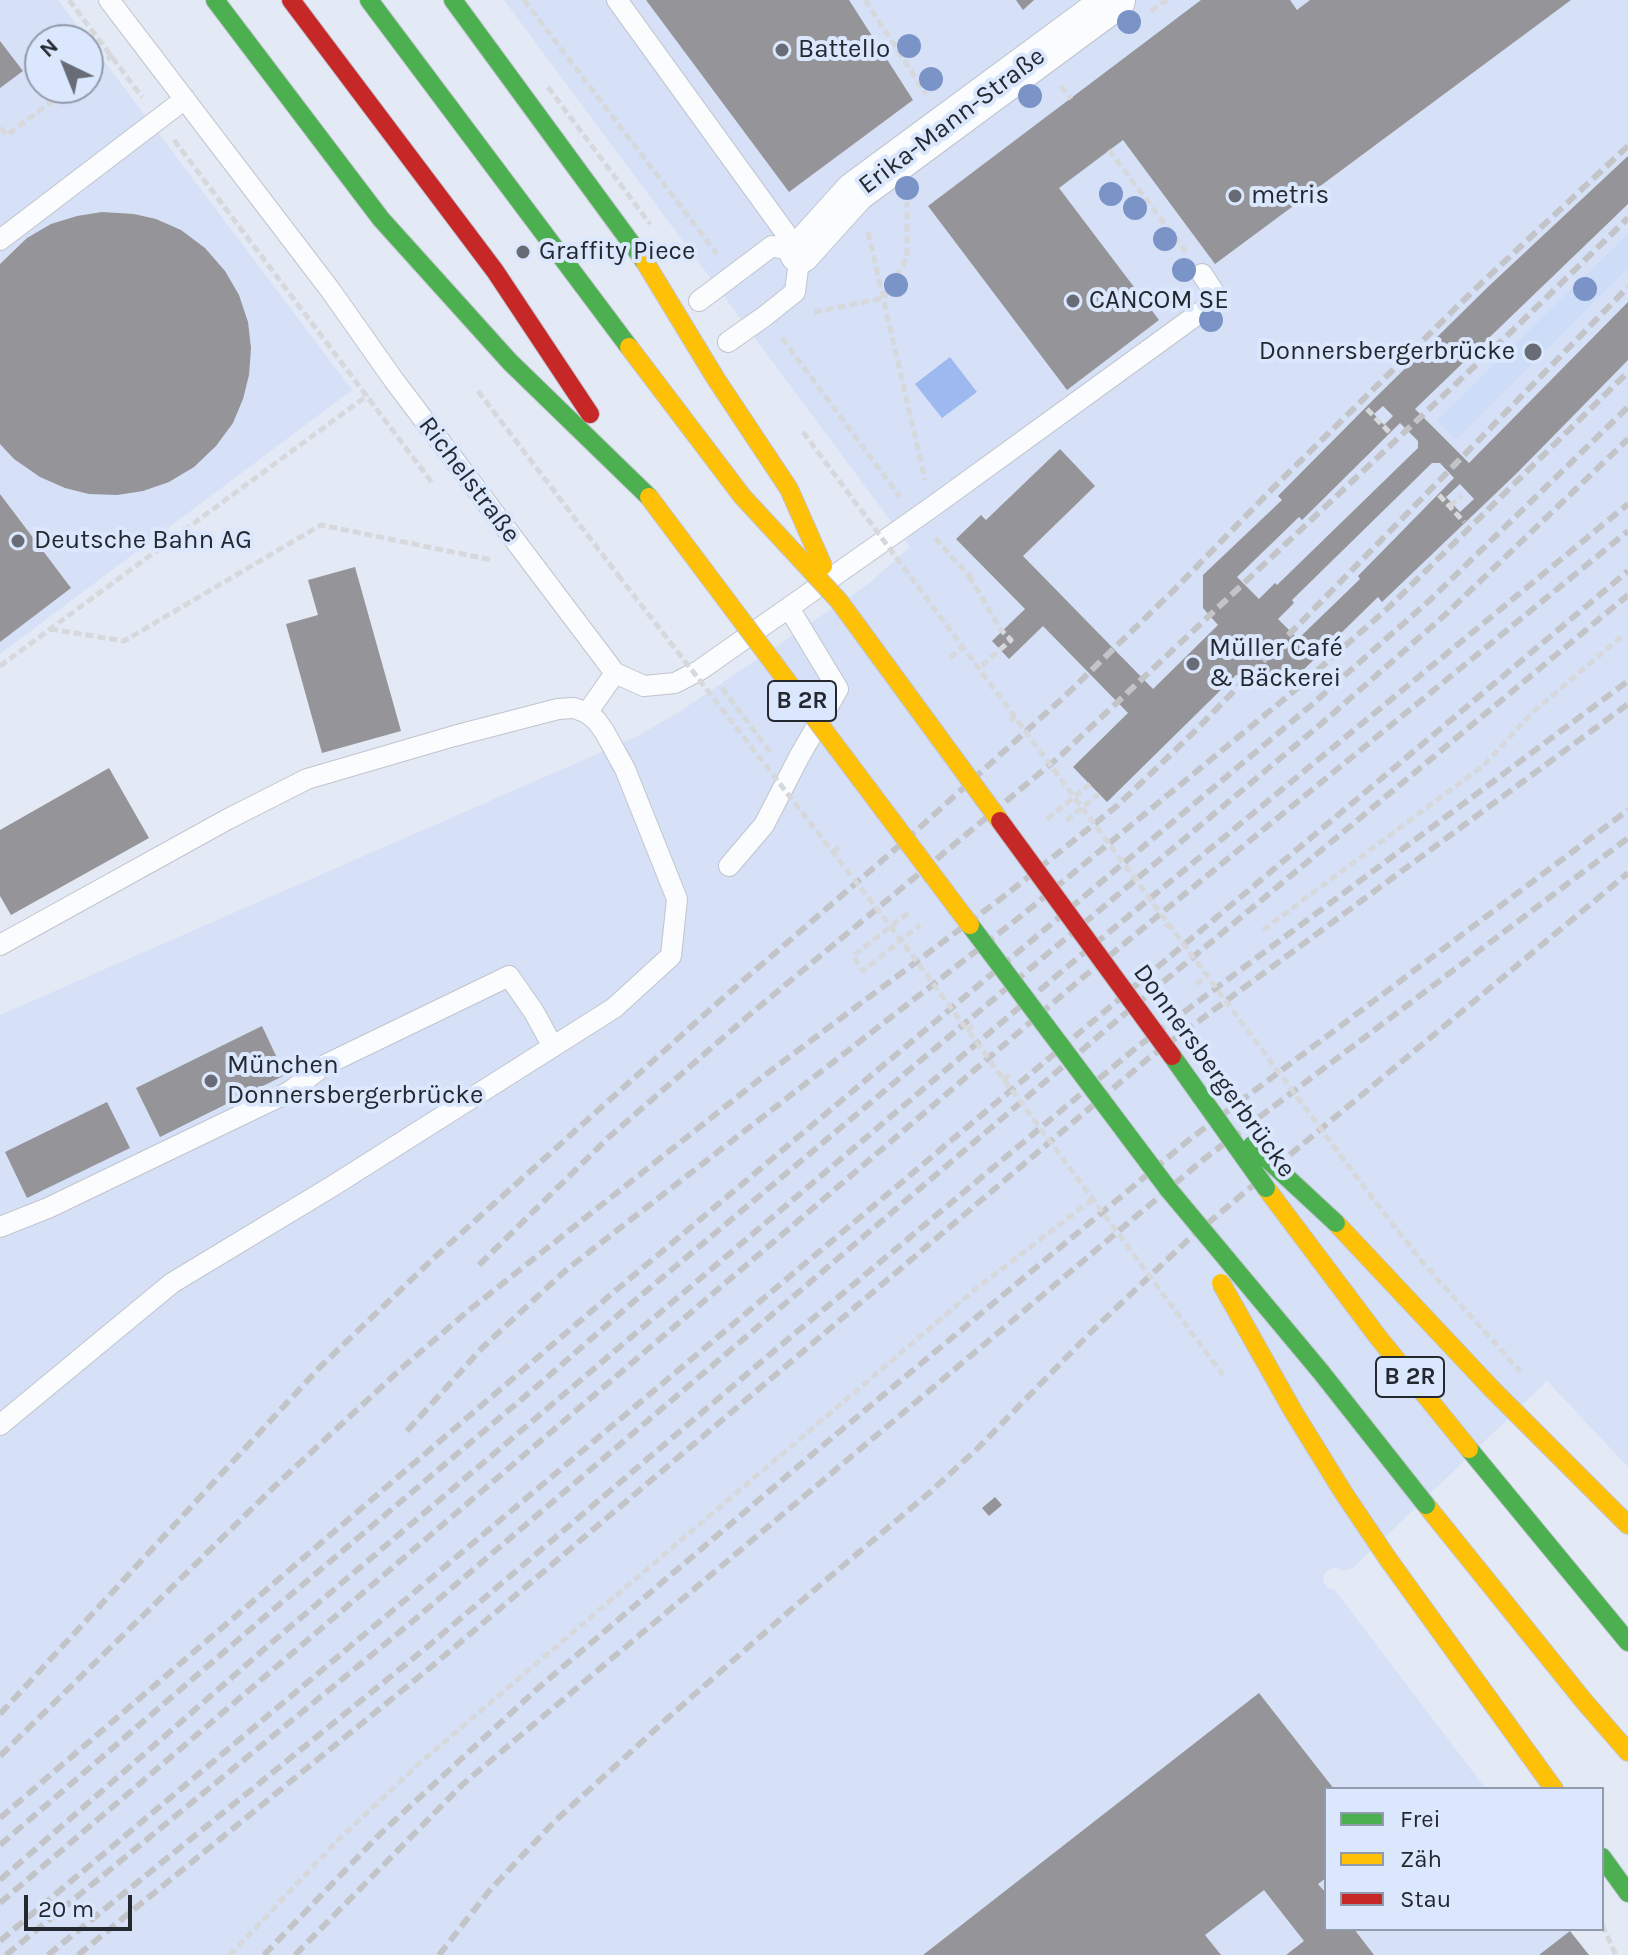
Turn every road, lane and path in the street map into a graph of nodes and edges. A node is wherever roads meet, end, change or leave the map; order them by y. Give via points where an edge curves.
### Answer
1 (69, 0) edge
2 (215, 0) edge
3 (291, 0) edge
4 (369, 0) edge
5 (453, 0) edge
6 (524, 0) edge
7 (617, 0) edge
8 (865, 0) edge
9 (1115, 0) edge
10 (113, 1) edge
11 (185, 99) junction
12 (48, 104) edge
13 (159, 119) junction
14 (947, 125) junction
15 (0, 128) edge
16 (1109, 150) dead end
17 (855, 192) junction
18 (0, 240) edge
19 (800, 253) junction
20 (1202, 274) joint
21 (735, 276) junction
22 (884, 298) junction
23 (699, 301) dead end
24 (765, 316) junction
25 (728, 342) dead end
26 (393, 379) junction
27 (478, 390) dead end
28 (366, 397) junction
29 (1367, 409) dead end
30 (1383, 415) dead end
31 (1378, 421) junction
32 (1390, 433) dead end
33 (433, 485) dead end
34 (1439, 495) dead end
35 (1462, 496) dead end
36 (649, 497) junction
37 (855, 503) dead end
38 (1450, 506) junction
39 (925, 512) junction
40 (1464, 522) dead end
41 (937, 539) dead end
42 (482, 548) dead end
43 (492, 560) junction
44 (500, 572) dead end
45 (839, 601) junction
46 (789, 608) junction
47 (50, 629) junction
48 (1621, 637) dead end
49 (963, 647) junction
50 (950, 658) dead end
51 (0, 666) edge
52 (979, 668) junction
53 (615, 673) junction
54 (721, 687) dead end
55 (587, 713) junction
56 (789, 776) junction
57 (1099, 794) dead end
58 (1081, 808) junction
59 (1066, 821) dead end
60 (839, 847) dead end
61 (833, 852) junction
62 (729, 866) dead end
63 (908, 913) dead end
64 (891, 927) junction
65 (1263, 930) dead end
66 (0, 945) edge
67 (892, 949) dead end
68 (1208, 976) junction
69 (1196, 984) dead end
70 (973, 1024) dead end
71 (968, 1032) junction
72 (553, 1047) junction
73 (1010, 1074) dead end
74 (1003, 1080) junction
75 (1204, 1099) junction
76 (1169, 1190) junction
77 (1093, 1199) junction
78 (0, 1227) edge
79 (1134, 1253) dead end
80 (1520, 1371) dead end
81 (0, 1425) edge
82 (1628, 1525) edge
83 (1628, 1642) edge
84 (1628, 1752) edge
85 (1553, 1787) edge
86 (1604, 1860) edge
87 (1625, 1889) edge
88 (1604, 1928) edge
89 (230, 1955) edge
90 (1616, 1955) edge

1 - 13 path
2 - 36 highway via 381,219 510,362
3 - 36 highway, B 2R via 495,271
4 - 45 highway, B 2R, bridge via 742,496
5 - 45 highway, bridge via 645,262 789,489
6 - 21 path
7 - 19 lane
8 - 14 path
9 - 14 street, Erika-Mann-Straße
10 - 11 lane, Richelstraße
11 - 13 lane
11 - 26 lane, Richelstraße
12 - 15 path via 7,135
13 - 18 lane
13 - 28 path
14 - 17 street, Erika-Mann-Straße
16 - 20 path
17 - 19 street, Erika-Mann-Straße
17 - 22 path
19 - 21 lane via 772,246
19 - 24 lane via 795,292
20 - 39 lane via 1214,292 1209,306
21 - 23 lane
22 - 24 path via 780,319
22 - 39 path
24 - 25 lane
24 - 39 path via 866,453
26 - 28 path
26 - 53 lane, Richelstraße
27 - 61 path, bridge
28 - 33 path
28 - 47 path
29 - 31 path
30 - 31 path
31 - 32 path
34 - 38 path
35 - 38 path
36 - 76 highway, B 2R, bridge
37 - 49 path, bridge
38 - 40 path
39 - 46 lane
41 - 52 path via 971,575 1011,640
42 - 43 path
43 - 44 path
43 - 47 path via 321,525 124,641
45 - 75 highway, Donnersbergerbrücke / B 2R, bridge
46 - 53 lane via 675,683 644,686
46 - 56 lane via 838,689
47 - 51 path
48 - 65 path via 1532,713 1484,765
49 - 50 path
49 - 52 path, bridge
52 - 58 path, bridge
53 - 55 lane
54 - 56 path
55 - 66 lane via 558,709 307,779
55 - 72 lane via 625,769 677,899 671,956 614,1008
56 - 62 lane via 764,825
57 - 58 path
58 - 59 path
58 - 68 path, bridge
60 - 61 path
61 - 64 path, bridge
63 - 64 path
64 - 67 path via 853,956 863,971
64 - 71 path, bridge
68 - 69 path
68 - 80 path, bridge via 1415,1253
70 - 71 path
71 - 74 path, bridge
72 - 78 lane via 509,976 325,1065 289,1092
72 - 81 lane via 172,1283
73 - 74 path
74 - 77 path, bridge
75 - 82 highway, bridge via 1336,1223
75 - 83 highway, Donnersbergerbrücke / B 2R, bridge via 1378,1337
76 - 84 highway, B 2R, bridge
76 - 85 highway, bridge via 1343,1492
77 - 79 path, bridge
77 - 89 path via 977,1288 422,1761 338,1840
86 - 87 highway
88 - 90 path

